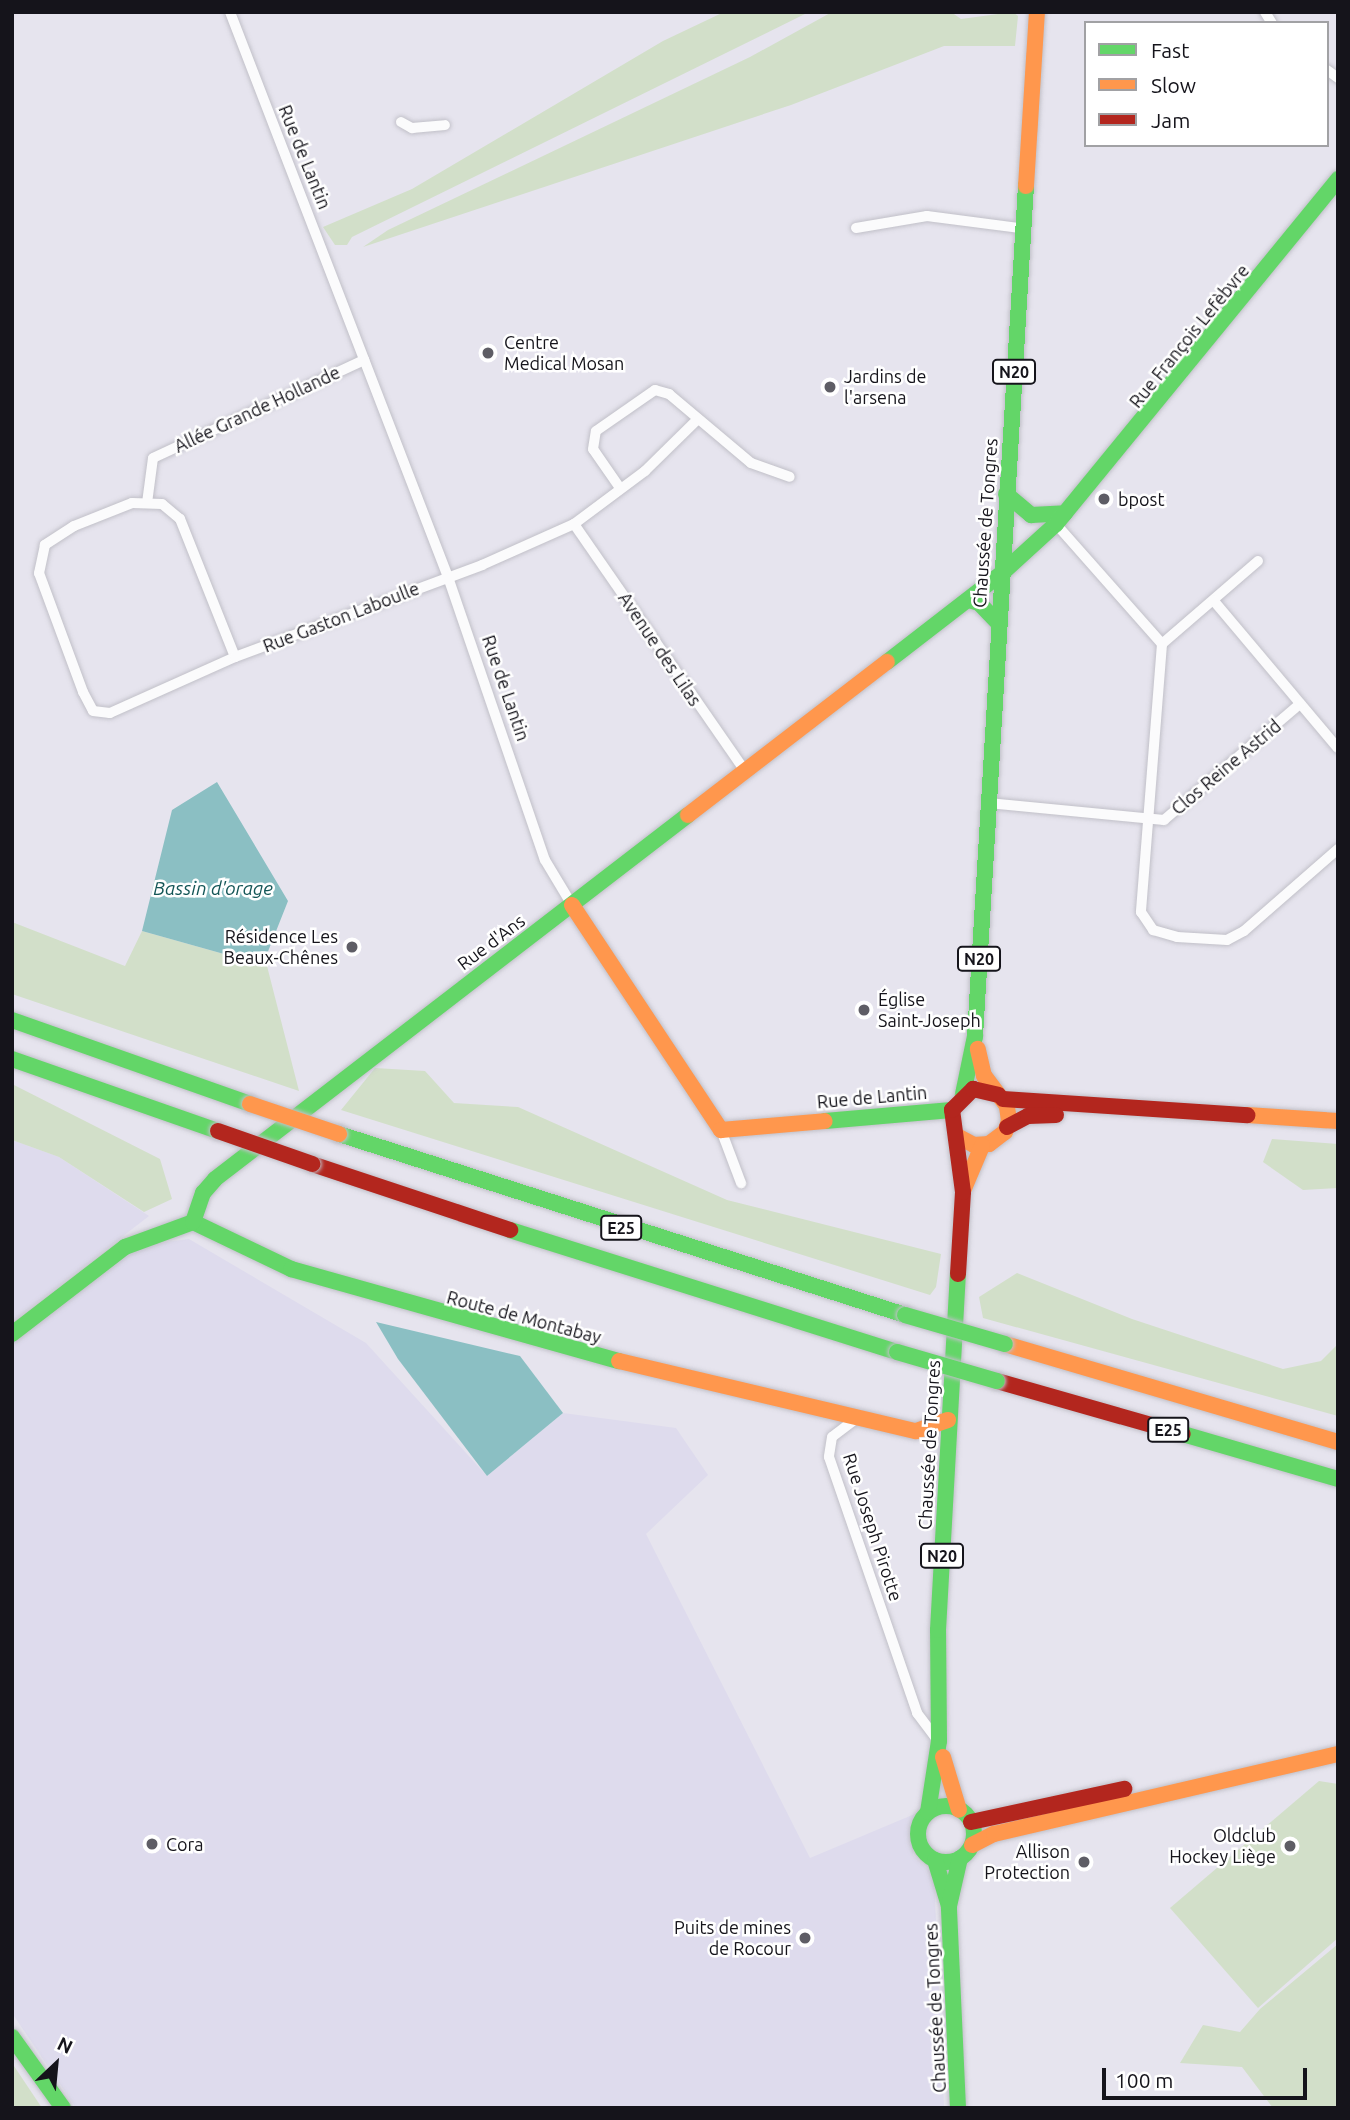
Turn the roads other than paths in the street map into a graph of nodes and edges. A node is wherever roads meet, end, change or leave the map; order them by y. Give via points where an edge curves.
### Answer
1 (230, 12) edge
2 (1037, 12) edge
3 (401, 122) dead end
4 (445, 125) dead end
5 (1338, 179) edge
6 (856, 228) dead end
7 (1020, 228) junction
8 (364, 360) junction
9 (698, 419) junction
10 (790, 477) dead end
11 (620, 488) junction
12 (1006, 494) junction
13 (147, 503) junction
14 (1060, 519) junction
15 (574, 524) junction
16 (1258, 561) dead end
17 (1001, 574) junction
18 (448, 577) junction
19 (969, 600) junction
20 (1214, 601) junction
21 (998, 623) junction
22 (1162, 644) junction
23 (235, 657) junction
24 (1300, 704) junction
25 (1338, 748) edge
26 (746, 772) junction
27 (988, 803) junction
28 (1147, 819) junction
29 (1338, 849) edge
30 (572, 905) junction
31 (12, 1020) edge
32 (975, 1036) junction
33 (12, 1059) edge
34 (964, 1094) junction
35 (1001, 1097) junction
36 (952, 1110) junction
37 (1338, 1121) edge
38 (1007, 1127) junction
39 (722, 1130) junction
40 (1338, 1134) edge
41 (959, 1137) junction
42 (982, 1146) junction
43 (741, 1183) dead end
44 (963, 1192) junction
45 (193, 1222) junction
46 (12, 1334) edge
47 (857, 1418) junction
48 (948, 1420) junction
49 (1338, 1442) edge
50 (1338, 1479) edge
51 (939, 1741) junction
52 (1338, 1743) edge
53 (1338, 1754) edge
54 (960, 1810) junction
55 (928, 1812) junction
56 (971, 1822) junction
57 (972, 1845) junction
58 (960, 1858) junction
59 (935, 1860) junction
60 (949, 1906) junction
61 (12, 2036) edge
62 (63, 2108) edge
63 (958, 2108) edge

1 - 8 street, Rue de Lantin
2 - 7 main road, Chaussée de Tongres / N20
3 - 4 street via 412,128
5 - 14 main road, Rue François Lefèbvre via 1231,317
6 - 7 street via 927,216
7 - 12 main road, Chaussée de Tongres / N20
8 - 13 street, Allée Grande Hollande via 153,458
8 - 18 street, Rue de Lantin
9 - 10 street via 751,463
9 - 11 street via 645,471
9 - 11 street via 669,394 655,390 596,431 593,449
11 - 15 street
12 - 14 main road via 1031,515
12 - 17 main road, Chaussée de Tongres / N20
13 - 23 street via 162,504 180,519
13 - 23 street, Rue Gaston Laboulle via 132,503 74,526 45,545 38,573 93,710 110,713
14 - 17 main road, Rue François Lefèbvre
14 - 22 street
15 - 18 street
15 - 26 street, Avenue des Lilas
16 - 20 street
17 - 19 main road, Rue d'Ans
17 - 21 main road, Chaussée de Tongres / N20
18 - 23 street, Rue Gaston Laboulle
18 - 30 street, Rue de Lantin via 545,860
19 - 21 main road via 979,603
19 - 26 main road, Rue d'Ans
20 - 22 street
20 - 24 street
21 - 27 main road, Chaussée de Tongres / N20
22 - 28 street, Clos Reine Astrid
24 - 25 street
24 - 28 street, Clos Reine Astrid via 1164,820
26 - 30 main road, Rue d'Ans
27 - 28 street, Clos Reine Astrid
27 - 32 main road, Chaussée de Tongres / N20
28 - 29 street, Clos Reine Astrid via 1141,912 1153,930 1177,937 1227,940 1244,931
30 - 39 main road, Rue de Lantin
30 - 45 main road, Rue d'Ans via 215,1179 203,1193
31 - 49 main road, E25, bridge via 339,1134 905,1315
32 - 34 main road, Chaussée de Tongres / N20
32 - 35 main road, Chaussée de Tongres / N20 via 984,1076
33 - 50 main road, E25, bridge via 610,1264
34 - 35 main road via 982,1088
34 - 36 main road, Chaussée de Tongres / N20
35 - 37 main road
35 - 38 main road, Chaussée de Tongres / N20 via 1009,1113
36 - 39 main road, Rue de Lantin
36 - 41 main road, Chaussée de Tongres / N20 via 952,1124
38 - 40 main road via 1028,1116 1050,1115
38 - 42 main road via 996,1141
39 - 43 street
41 - 42 main road
41 - 44 main road, Chaussée de Tongres / N20
42 - 44 main road, Chaussée de Tongres / N20
44 - 48 main road, Chaussée de Tongres / N20
45 - 46 main road via 125,1247
45 - 47 main road, Route de Montabay via 268,1261 322,1280 540,1342
47 - 48 main road via 916,1431
47 - 51 street, Rue Joseph Pirotte via 832,1437 829,1457 917,1713
48 - 51 main road, Chaussée de Tongres / N20 via 938,1630
51 - 54 main road, Chaussée de Tongres / N20 via 950,1790
51 - 55 main road, Chaussée de Tongres / N20
52 - 56 main road
53 - 57 main road via 994,1834
54 - 55 main road via 943,1806
54 - 56 main road, N20
55 - 59 main road, N20 via 917,1834 920,1847
56 - 57 main road
57 - 58 main road
58 - 59 main road
58 - 60 main road, Chaussée de Tongres
59 - 60 main road, Chaussée de Tongres
60 - 63 main road, Chaussée de Tongres
61 - 62 main road

